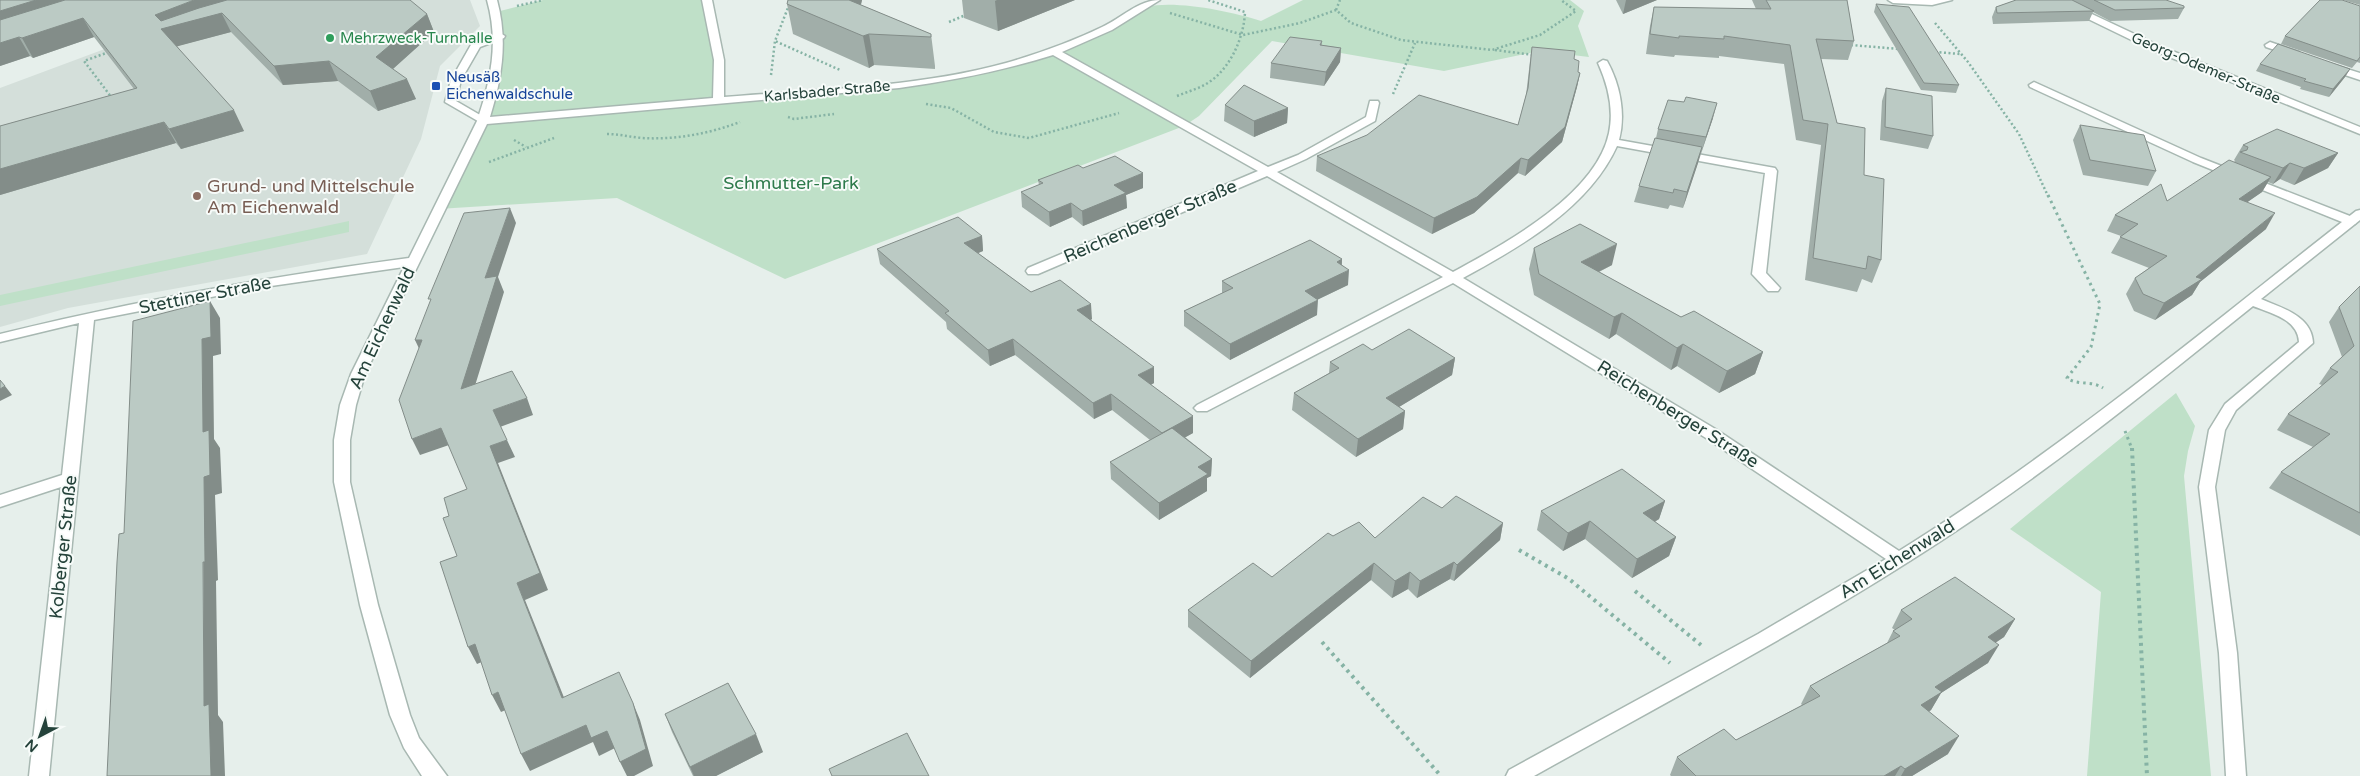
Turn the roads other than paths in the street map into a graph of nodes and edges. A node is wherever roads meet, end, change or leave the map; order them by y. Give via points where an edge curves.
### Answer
1 (492, 0) edge
2 (707, 0) edge
3 (1155, 0) edge
4 (1893, 0) edge
5 (1947, 0) edge
6 (2054, 0) edge
7 (1916, 1) edge
8 (500, 36) junction
9 (2270, 45) dead end
10 (1053, 51) junction
11 (1603, 63) dead end
12 (2360, 77) edge
13 (2034, 84) dead end
14 (718, 101) junction
15 (1374, 103) road end
16 (483, 121) junction
17 (2359, 129) edge
18 (1613, 142) junction
19 (1267, 172) junction
20 (2355, 218) edge
21 (412, 262) junction
22 (1033, 271) dead end
23 (1452, 277) junction
24 (1773, 288) dead end
25 (2250, 300) junction
26 (87, 318) junction
27 (0, 338) edge
28 (1202, 408) dead end
29 (70, 478) junction
30 (0, 501) edge
31 (1899, 560) junction
32 (429, 774) edge
33 (39, 776) edge
34 (1516, 776) edge
35 (2236, 776) edge

1 - 8 street, Am Eichenwald
2 - 14 street via 719,60
3 - 10 street, Karlsbader Straße via 1114,25
4 - 7 street
5 - 7 street
6 - 17 street, Georg-Odemer-Straße via 2156,48
8 - 16 street, Am Eichenwald via 494,86
8 - 16 street via 476,45 456,80 450,102
9 - 12 street
10 - 14 street, Karlsbader Straße via 976,72 917,82
10 - 19 street, Reichenberger Straße
11 - 18 street via 1617,112
13 - 20 street via 2197,160
14 - 16 street, Karlsbader Straße
15 - 19 street, Reichenberger Straße via 1370,120
16 - 21 street, Am Eichenwald
18 - 23 street via 1606,159 1576,194 1520,237
18 - 24 street via 1772,170 1758,274
19 - 22 street, Reichenberger Straße
19 - 23 street, Reichenberger Straße
20 - 25 street, Am Eichenwald
21 - 26 street, Stettiner Straße via 300,277
21 - 32 street, Am Eichenwald via 348,405 342,440 342,482 369,605 400,715
23 - 28 street
23 - 31 street, Reichenberger Straße via 1684,416
25 - 31 street, Am Eichenwald via 2115,408 2006,489
25 - 35 street via 2290,318 2303,326 2307,335 2306,343 2230,407 2217,430 2207,487 2228,653
26 - 27 street, Stettiner Straße
26 - 29 street, Kolberger Straße
29 - 30 street
29 - 33 street, Kolberger Straße
31 - 34 street, Am Eichenwald

